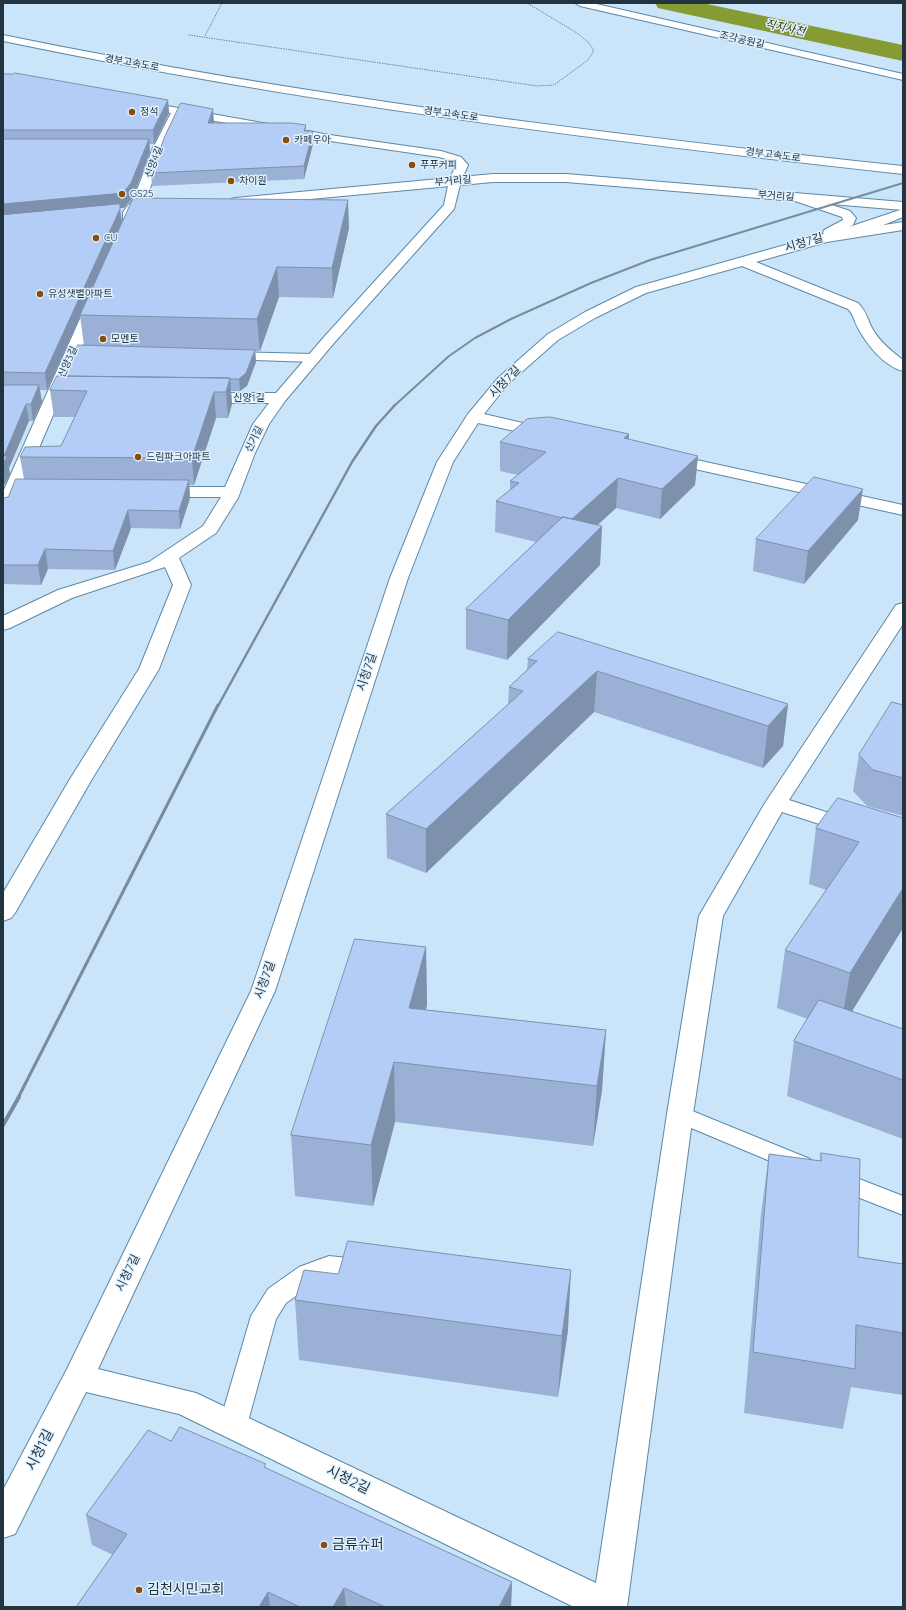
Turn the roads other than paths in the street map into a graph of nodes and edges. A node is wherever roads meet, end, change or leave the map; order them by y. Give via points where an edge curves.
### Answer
1 (580, 3) edge
2 (3, 38) edge
3 (903, 77) edge
4 (366, 90) dead end
5 (131, 102) edge
6 (177, 111) junction
7 (683, 134) dead end
8 (143, 148) edge
9 (159, 148) junction
10 (898, 169) edge
11 (455, 181) junction
12 (796, 197) junction
13 (225, 203) edge
14 (903, 206) edge
15 (136, 211) junction
16 (903, 213) edge
17 (114, 214) edge
18 (903, 226) edge
19 (124, 236) edge
20 (814, 240) junction
21 (742, 261) junction
22 (100, 289) edge
23 (72, 352) junction
24 (88, 353) edge
25 (220, 356) edge
26 (314, 358) junction
27 (903, 366) edge
28 (186, 397) edge
29 (280, 398) junction
30 (474, 417) junction
31 (560, 436) edge
32 (653, 456) edge
33 (15, 491) edge
34 (145, 492) edge
35 (231, 492) junction
36 (903, 510) edge
37 (3, 511) edge
38 (169, 556) junction
39 (903, 609) edge
40 (3, 624) edge
41 (776, 803) junction
42 (903, 844) edge
43 (3, 913) edge
44 (680, 1114) junction
45 (903, 1206) edge
46 (390, 1273) edge
47 (78, 1377) junction
48 (233, 1425) junction
49 (3, 1523) edge
50 (610, 1607) edge

1 - 3 main road, 조각공원길
2 - 10 main road, 경부고속도로 via 133,64 357,100 616,136
4 - 7 main road, 경부고속도로
5 - 6 main road
6 - 9 main road, 신양4길
6 - 11 main road, 신기길 via 330,138 441,154 457,159 462,165
8 - 9 main road
9 - 15 main road, 신양4길
11 - 12 main road, 부거리길 via 566,178
11 - 13 main road, 부거리길
11 - 26 main road, 신기길 via 450,206
12 - 14 main road, 부거리길
12 - 20 main road via 846,214 850,218 848,222
15 - 17 main road
15 - 19 main road
16 - 20 main road, 시청7길 via 871,226
18 - 20 main road
20 - 21 main road, 시청7길
21 - 27 main road via 853,306 861,314 876,345
21 - 30 main road, 시청7길 via 641,290 590,315 553,337 503,381
22 - 23 main road, 신양3길
23 - 24 lane
23 - 33 main road, 신양3길
25 - 26 lane
26 - 29 main road, 신기길
28 - 29 main road, 신양1길
29 - 35 main road, 신기길 via 261,424
30 - 31 main road
30 - 47 main road, 시청7길 via 445,462 399,578 263,991
32 - 36 main road
33 - 37 main road, 신양3길
34 - 35 main road
35 - 38 main road, 신기길 via 210,529
38 - 40 main road, 신기길 via 156,566 66,594
38 - 43 main road via 182,585 149,670 81,779
39 - 41 main road
41 - 42 main road
41 - 44 main road via 711,916
44 - 45 lane
44 - 50 main road
46 - 48 lane via 329,1266 308,1274 277,1296 264,1316
47 - 48 main road, 시청2길 via 186,1402
47 - 49 main road, 시청1길
48 - 50 main road, 시청2길

